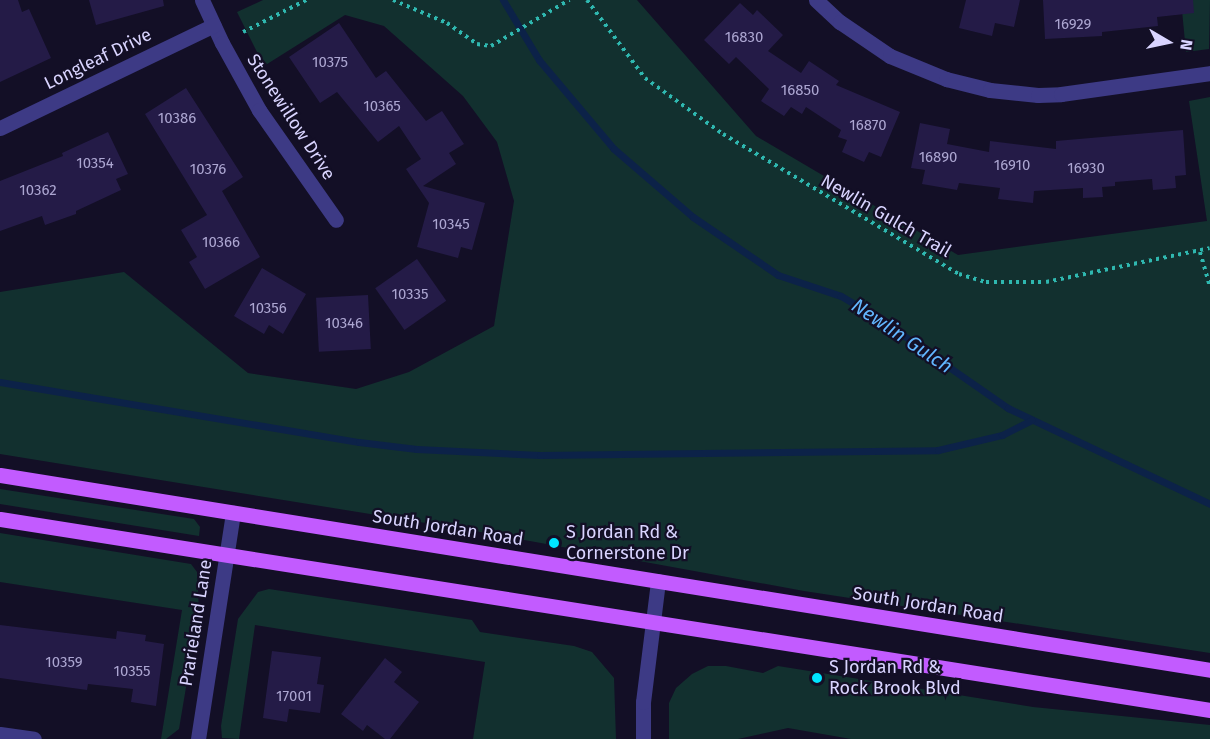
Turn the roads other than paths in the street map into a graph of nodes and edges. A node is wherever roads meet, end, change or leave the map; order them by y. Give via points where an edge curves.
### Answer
1 (202, 0) edge
2 (816, 0) edge
3 (214, 25) junction
4 (1210, 74) edge
5 (0, 128) edge
6 (336, 220) dead end
7 (0, 476) edge
8 (233, 513) junction
9 (0, 519) edge
10 (226, 555) junction
11 (658, 581) junction
12 (653, 623) junction
13 (1210, 670) edge
14 (1210, 710) edge
15 (0, 734) edge
16 (34, 739) edge
17 (198, 739) edge
18 (643, 739) edge

1 - 3 street, Stonewillow Drive
2 - 4 street via 840,22 890,56 946,79 990,90 1060,94
3 - 5 street, Longleaf Drive
3 - 6 street, Stonewillow Drive via 259,110
7 - 8 main road, South Jordan Road
8 - 10 street, Prarieland Lane
8 - 11 main road, South Jordan Road
9 - 10 main road
10 - 12 main road
10 - 17 street, Prarieland Lane
11 - 12 street
11 - 13 main road, South Jordan Road
12 - 14 main road
12 - 18 street via 643,702
15 - 16 street

